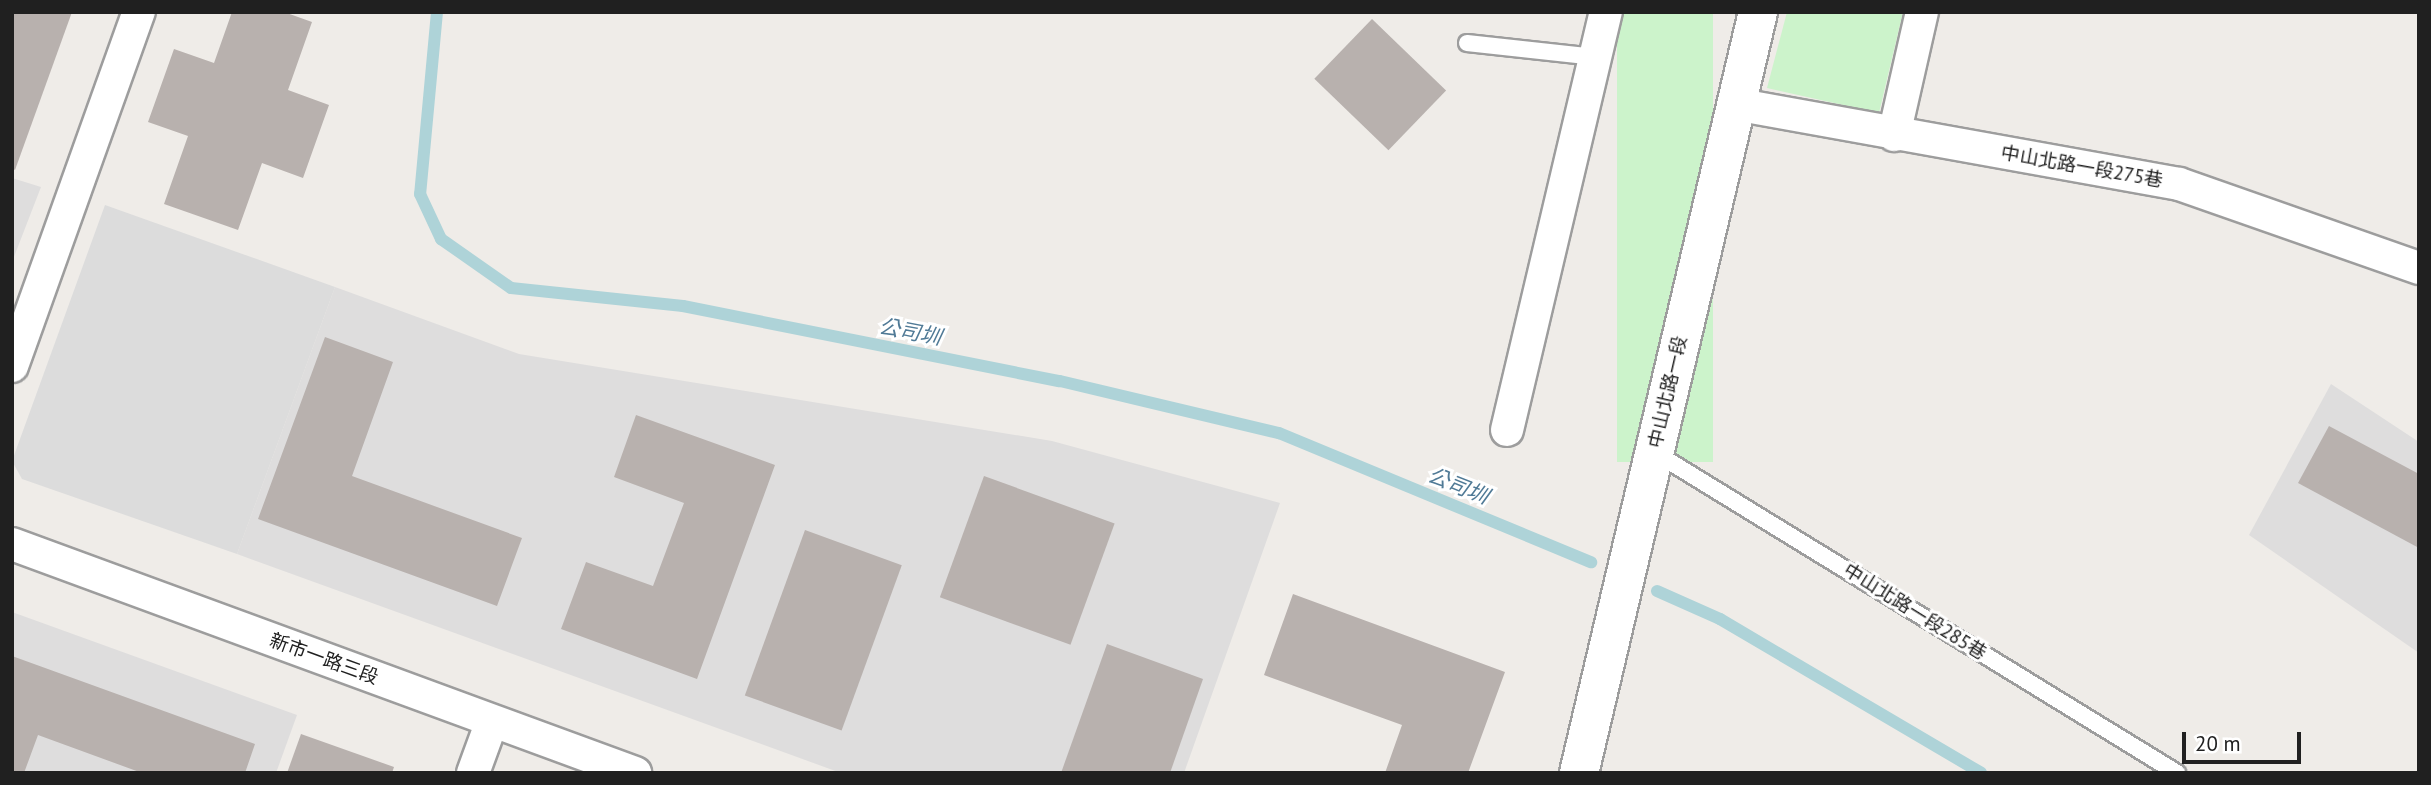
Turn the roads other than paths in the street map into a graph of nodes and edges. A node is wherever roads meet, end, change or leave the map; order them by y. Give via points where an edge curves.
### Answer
1 (139, 12) edge
2 (1606, 12) edge
3 (1758, 12) edge
4 (1922, 12) edge
5 (1467, 43) dead end
6 (1595, 57) junction
7 (1735, 104) junction
8 (1894, 135) junction
9 (2419, 268) edge
10 (12, 366) edge
11 (1507, 430) dead end
12 (1654, 452) junction
13 (12, 544) edge
14 (492, 721) junction
15 (473, 773) edge
16 (635, 773) edge
17 (1579, 773) edge
18 (2177, 773) edge

1 - 10 street
2 - 6 street
3 - 7 street, 中山北路一段
4 - 8 street
5 - 6 lane
6 - 11 street
7 - 8 street, 中山北路一段275巷
7 - 12 street, 中山北路一段
8 - 9 street, 中山北路一段275巷 via 2179,184
12 - 17 street, 中山北路一段
12 - 18 lane, 中山北路一段285巷
13 - 14 street, 新市一路三段
14 - 15 street
14 - 16 street, 新市一路三段

